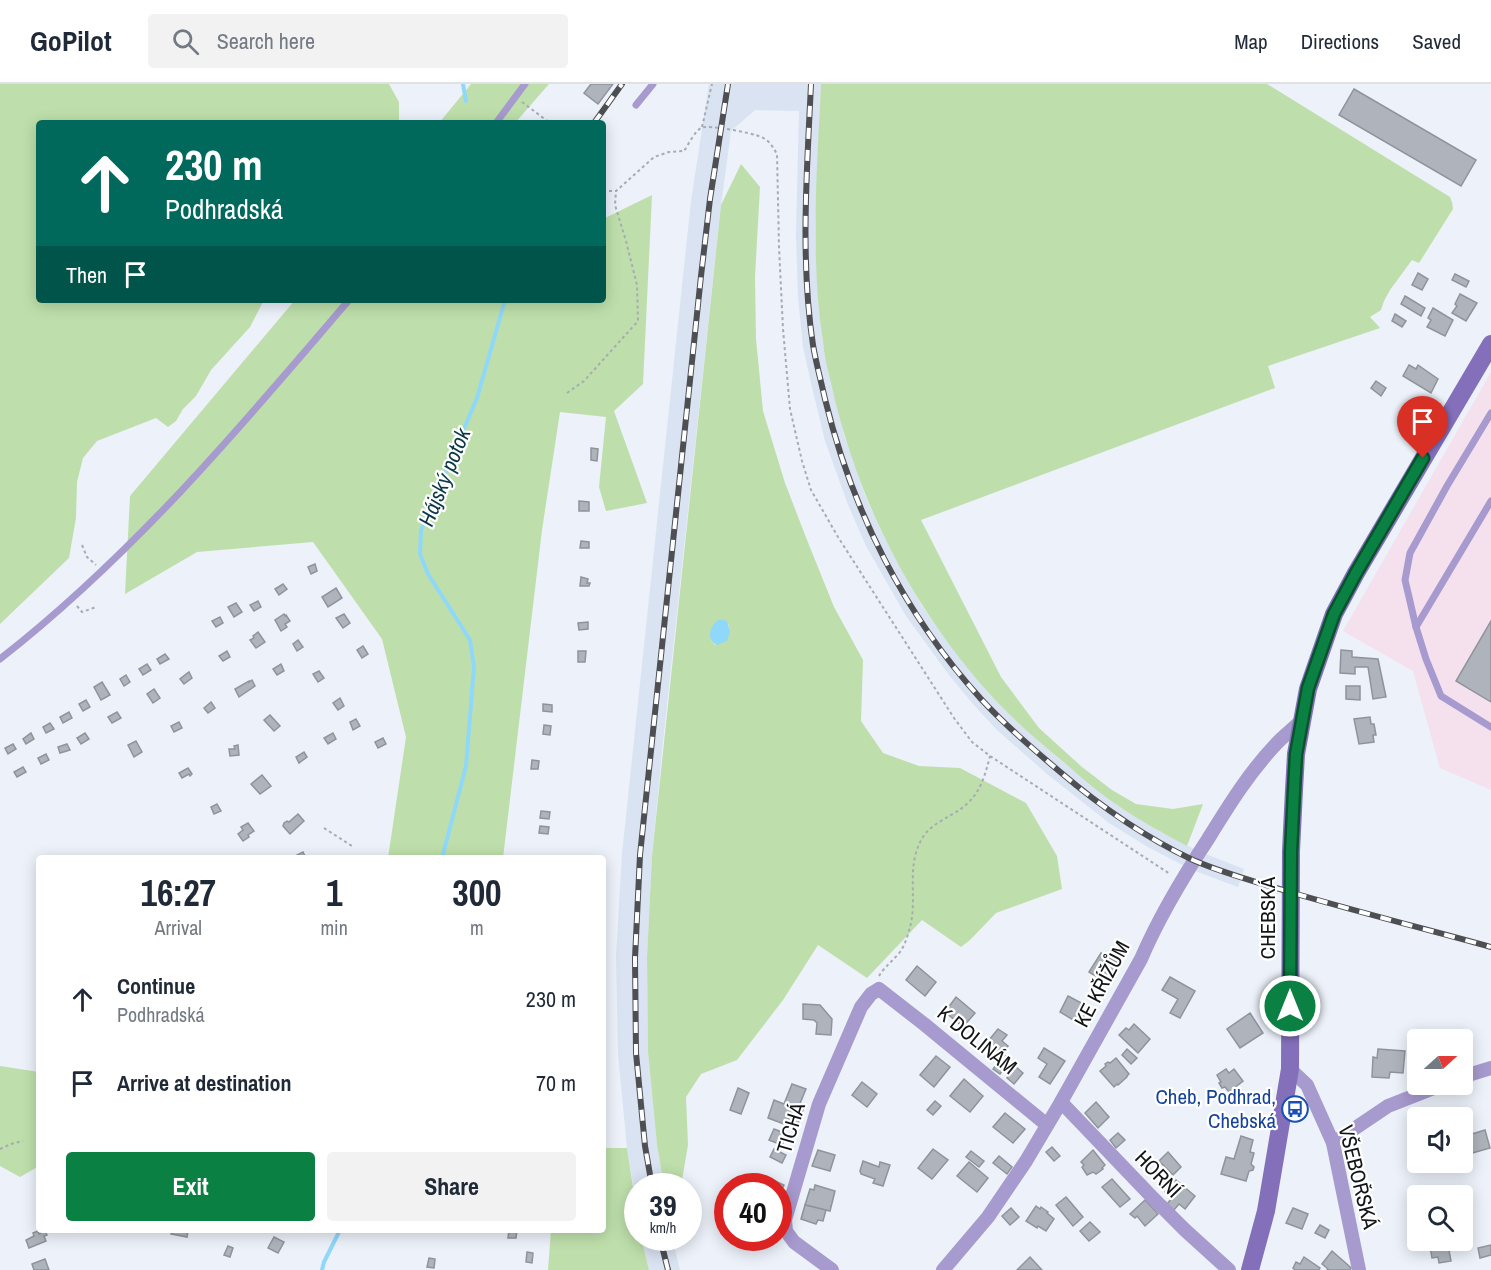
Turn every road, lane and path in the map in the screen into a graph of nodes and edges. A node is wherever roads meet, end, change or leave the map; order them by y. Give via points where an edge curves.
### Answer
1 (525, 84) edge
2 (653, 84) edge
3 (712, 84) edge
4 (515, 97) junction
5 (636, 105) dead end
6 (498, 120) edge
7 (546, 120) edge
8 (702, 127) junction
9 (606, 191) edge
10 (616, 191) junction
11 (346, 303) edge
12 (1491, 344) edge
13 (567, 393) dead end
14 (1491, 413) edge
15 (1491, 501) edge
16 (82, 545) dead end
17 (104, 569) junction
18 (70, 600) junction
19 (96, 607) dead end
20 (1416, 627) junction
21 (0, 659) edge
22 (1302, 721) junction
23 (1491, 727) edge
24 (990, 756) junction
25 (324, 828) dead end
26 (352, 846) dead end
27 (1182, 881) junction
28 (878, 990) junction
29 (1491, 1068) edge
30 (1290, 1069) junction
31 (1473, 1074) edge
32 (1416, 1095) edge
33 (1061, 1102) junction
34 (1047, 1125) junction
35 (23, 1141) dead end
36 (1333, 1143) junction
37 (0, 1149) edge
38 (832, 1270) edge
39 (943, 1270) edge
40 (1229, 1270) edge
41 (1250, 1270) edge
42 (1359, 1270) edge

1 - 4 lane
2 - 5 lane
3 - 8 path
4 - 6 lane
4 - 7 path
8 - 10 path via 684,151 654,157
8 - 24 path via 761,137 777,154 790,409 811,490 954,718 972,742
9 - 10 path
10 - 13 path via 615,205 637,285 638,321 584,381
11 - 17 lane via 260,405
12 - 22 street, CHEBSKÁ via 1334,614 1308,688
14 - 20 lane via 1410,552 1405,580
15 - 20 lane
16 - 17 path via 87,557
17 - 18 lane
18 - 19 path via 82,612
18 - 21 lane
20 - 23 lane via 1441,696
22 - 27 street, KE KŘÍŽŮM via 1249,776
22 - 30 street, CHEBSKÁ via 1296,754 1291,852
24 - 27 path
24 - 28 path via 974,798 922,838 913,868 910,926 900,951 878,978
25 - 26 path
27 - 33 street, KE KŘÍŽŮM
28 - 34 street, K DOLINÁM
28 - 38 street, TICHÁ via 861,1007 819,1104 785,1220 786,1231 794,1242
29 - 31 street
30 - 36 street, VŠEBOŘSKÁ via 1307,1085
30 - 41 street, CHEBSKÁ via 1266,1211
32 - 36 street via 1388,1106
33 - 34 street, KE KŘÍŽŮM
33 - 40 street, HORNÍ via 1150,1197
34 - 39 street, KE KŘÍŽŮM via 988,1217
35 - 37 path
36 - 42 street, VŠEBOŘSKÁ

